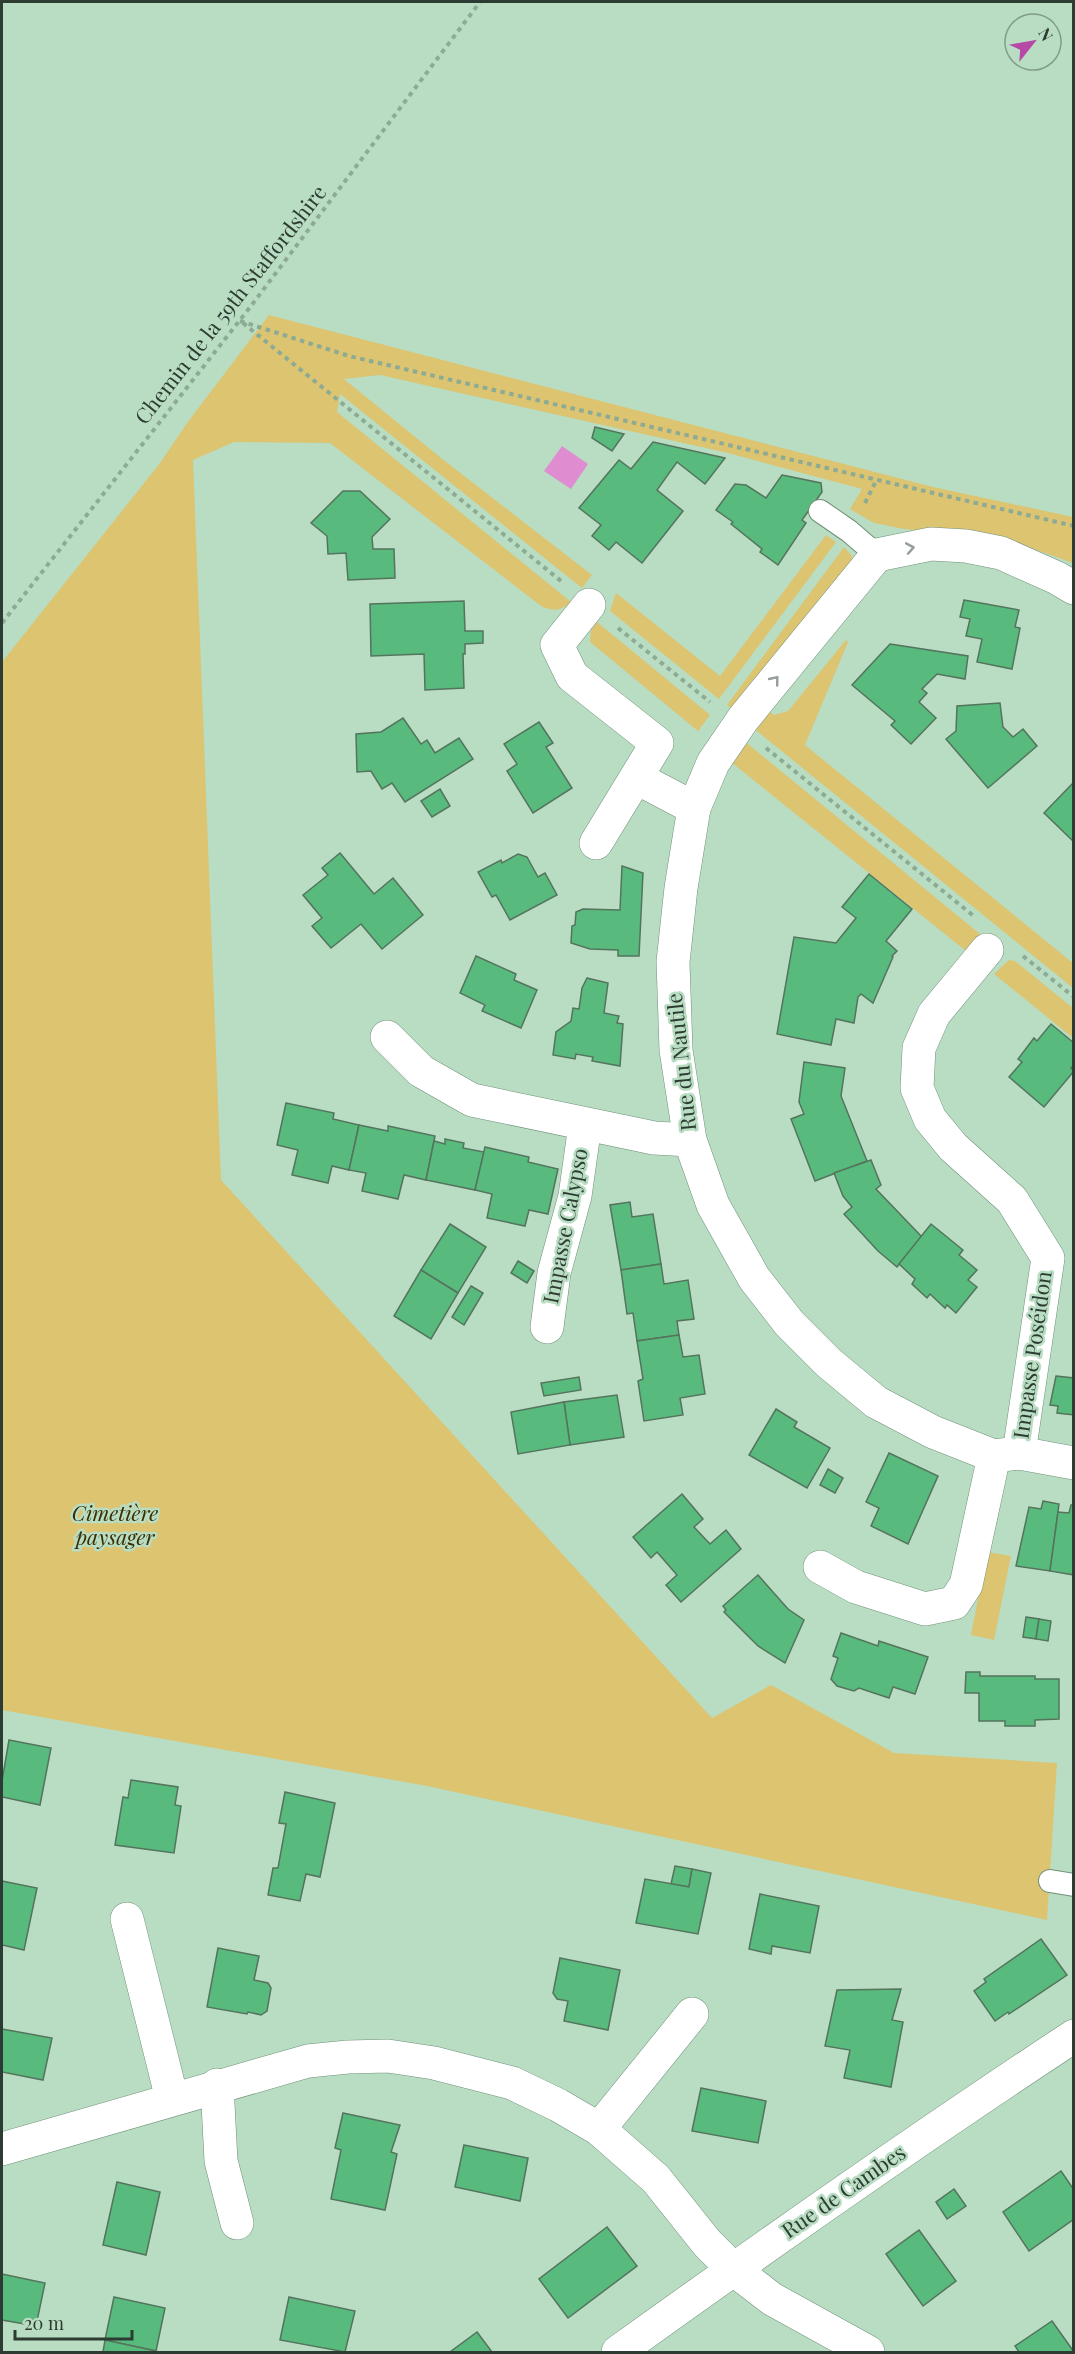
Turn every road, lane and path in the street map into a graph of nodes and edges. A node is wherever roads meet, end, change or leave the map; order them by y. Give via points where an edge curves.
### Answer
1 (480, 2) edge
2 (240, 321) junction
3 (876, 481) junction
4 (863, 508) dead end
5 (820, 511) dead end
6 (1074, 526) edge
7 (877, 555) junction
8 (1074, 588) edge
9 (589, 604) junction
10 (2, 623) edge
11 (739, 726) junction
12 (637, 778) junction
13 (694, 808) junction
14 (596, 843) dead end
15 (994, 941) junction
16 (1074, 998) edge
17 (387, 1037) dead end
18 (585, 1125) junction
19 (690, 1140) junction
20 (1061, 1258) edge
21 (547, 1327) dead end
22 (1006, 1454) junction
23 (1074, 1462) edge
24 (820, 1567) dead end
25 (1050, 1881) dead end
26 (1074, 1885) edge
27 (127, 1919) dead end
28 (692, 2014) dead end
29 (1074, 2036) edge
30 (217, 2085) junction
31 (172, 2099) junction
32 (599, 2130) junction
33 (2, 2149) edge
34 (237, 2223) dead end
35 (732, 2270) junction
36 (618, 2352) edge
37 (868, 2352) edge

1 - 2 path, Chemin de la 59th Staffordshire
2 - 3 path via 349,356
2 - 9 path
2 - 10 path, Chemin de la 59th Staffordshire
3 - 4 path
3 - 6 path
5 - 7 lane
7 -> 8 street via 931,544 966,546 1001,553
11 -> 7 street, Rue du Nautile
9 - 11 path
9 - 12 street via 557,645 572,676 657,743
11 - 13 street, Rue du Nautile via 713,764
11 - 15 path
12 - 13 street
12 - 14 street
13 - 19 street, Rue du Nautile via 673,962 676,1050
15 - 16 path
15 - 20 street, Impasse Poséidon via 934,1014 919,1048 917,1088 930,1119 953,1147 1012,1200
17 - 18 street, Impasse Calypso via 421,1071 472,1100
18 - 19 street, Impasse Calypso via 654,1138
18 - 21 street, Impasse Calypso via 575,1196 555,1274
19 - 22 street, Rue du Nautile via 713,1205 754,1278 789,1323 829,1363 876,1402 933,1432
20 - 22 street, Impasse Poséidon
22 - 23 street, Rue du Nautile
22 - 24 street, Impasse Poséidon via 966,1585 954,1602 925,1609 856,1587
25 - 26 lane
27 - 31 street
28 - 32 street
29 - 35 street, Rue de Cambes
30 - 31 street
30 - 32 street via 308,2061 388,2056 512,2083
30 - 34 street via 221,2161
31 - 33 street
32 - 35 street via 656,2180
35 - 36 street, Rue de Cambes
35 - 37 street via 772,2299

